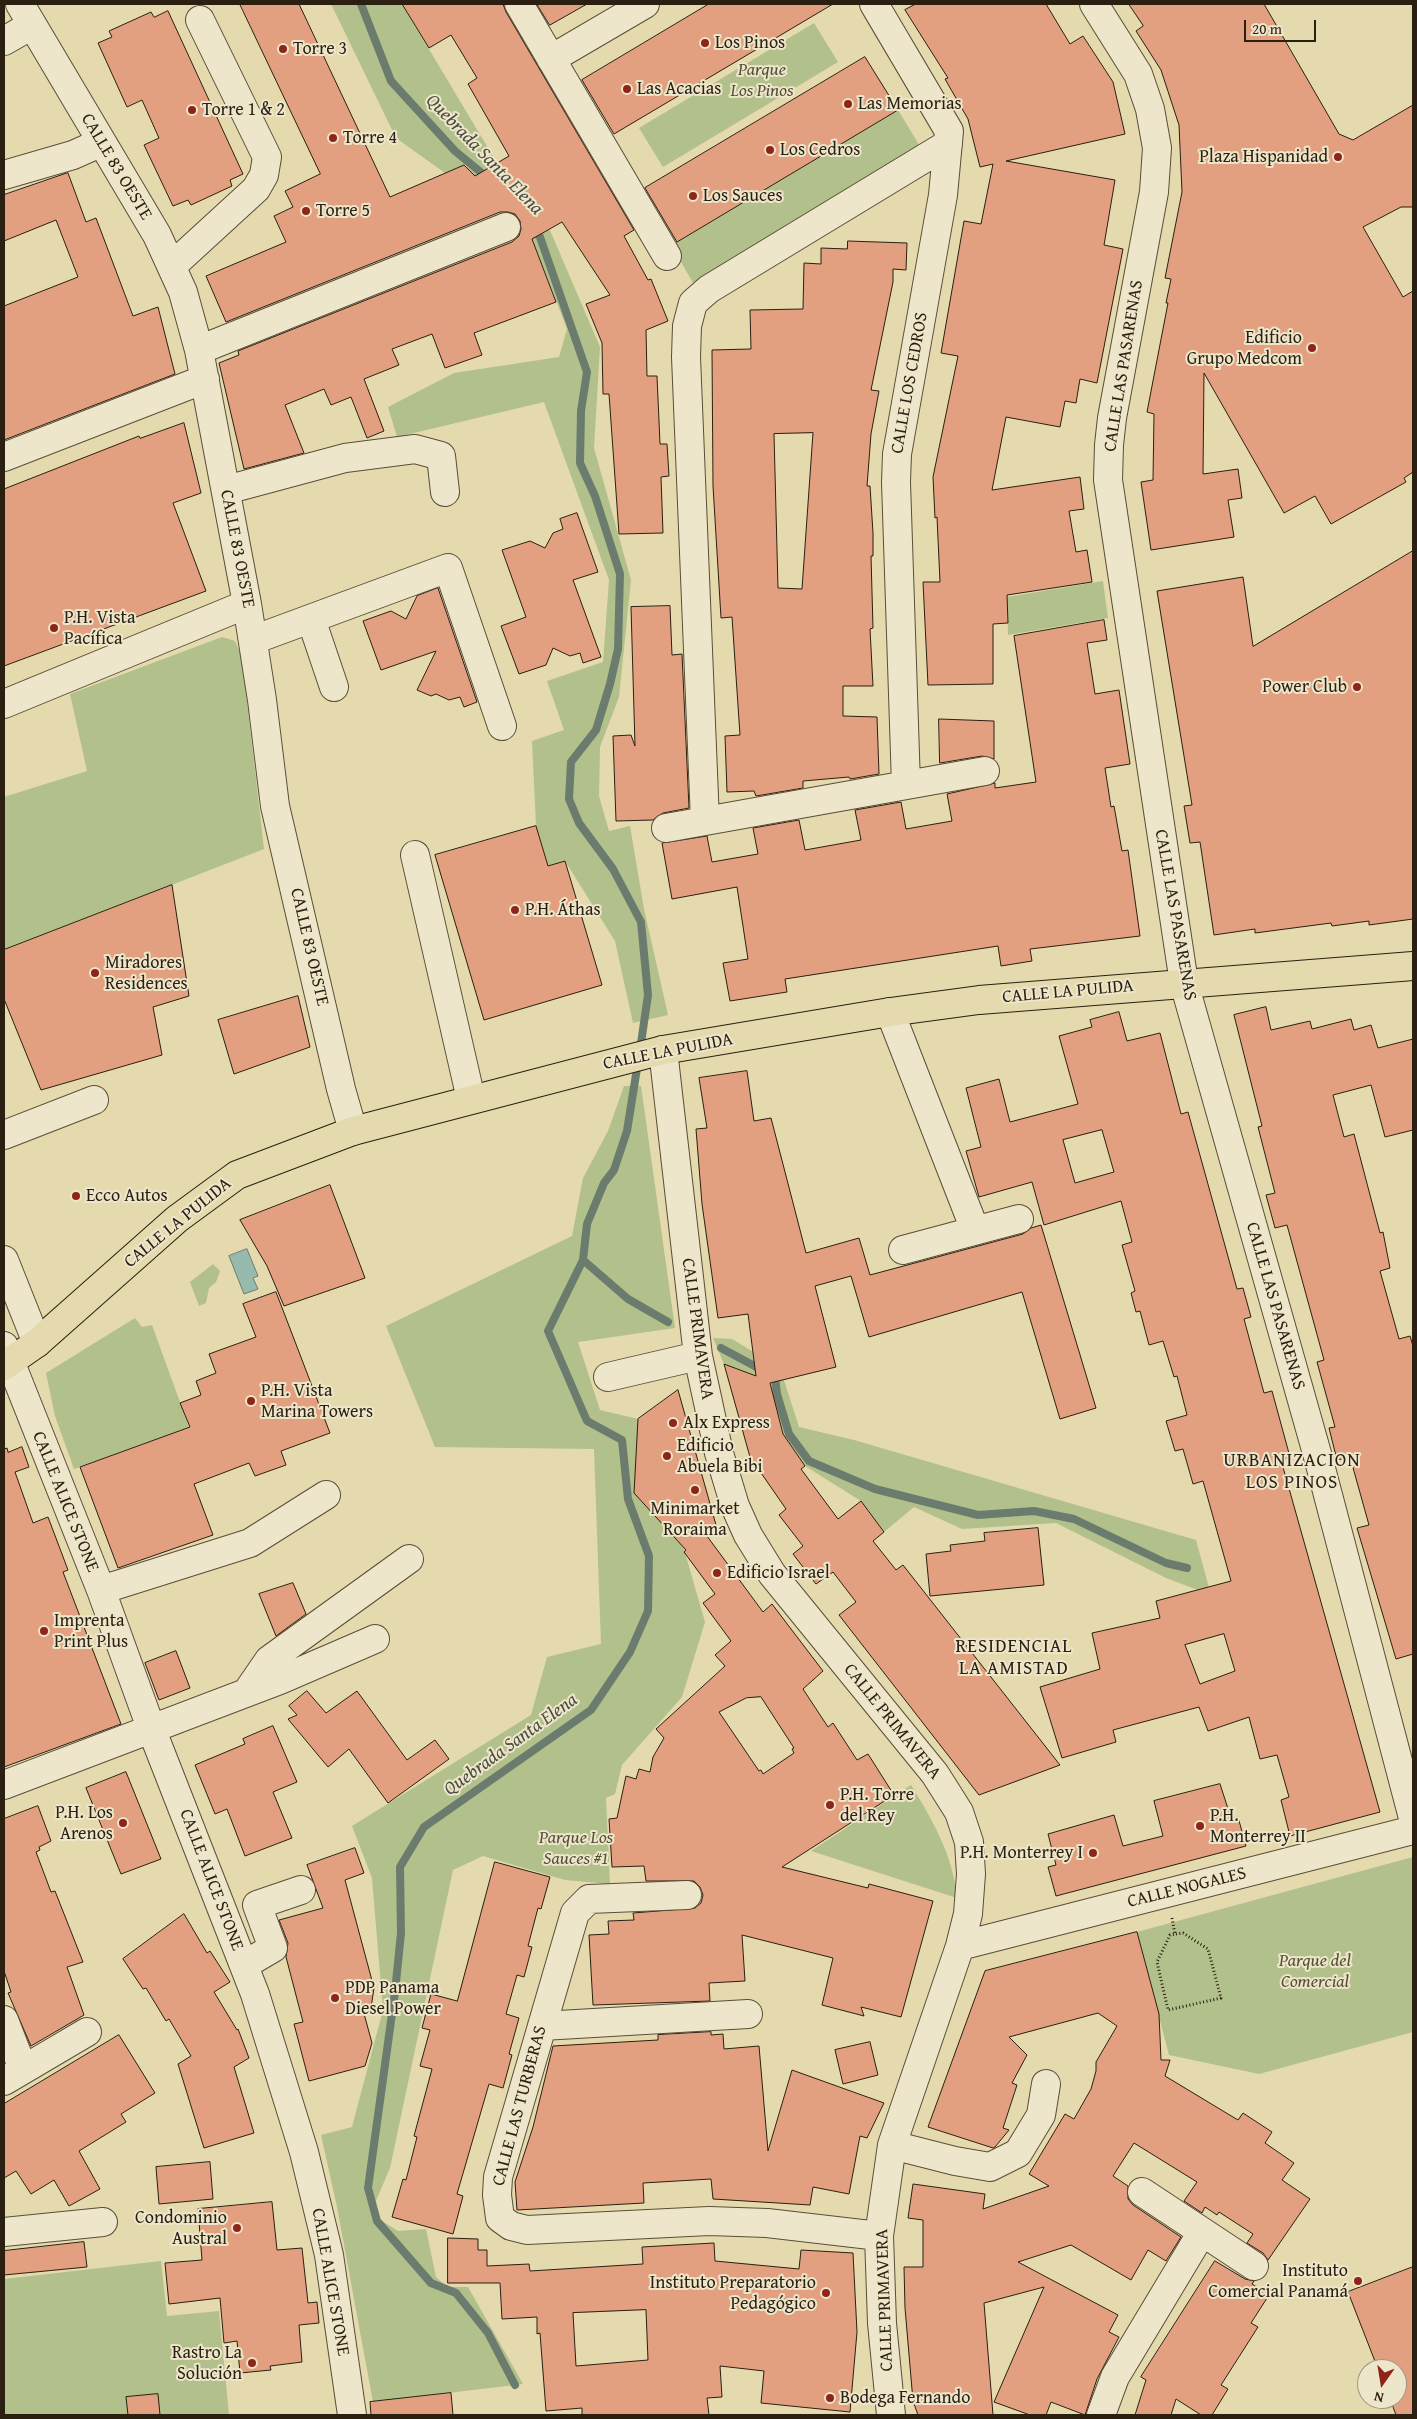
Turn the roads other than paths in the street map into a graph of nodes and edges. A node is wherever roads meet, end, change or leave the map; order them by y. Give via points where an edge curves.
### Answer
1 (518, 4) edge
2 (645, 4) edge
3 (874, 4) edge
4 (1094, 4) edge
5 (26, 14) edge
6 (200, 20) dead end
7 (4, 41) edge
8 (551, 59) junction
9 (100, 142) junction
10 (948, 144) junction
11 (4, 175) edge
12 (506, 227) dead end
13 (667, 256) dead end
14 (172, 266) junction
15 (199, 350) junction
16 (205, 380) junction
17 (4, 457) edge
18 (226, 490) junction
19 (444, 492) dead end
20 (247, 604) junction
21 (311, 618) junction
22 (253, 640) junction
23 (334, 687) dead end
24 (4, 704) edge
25 (502, 726) dead end
26 (985, 771) dead end
27 (906, 785) junction
28 (705, 817) junction
29 (666, 828) dead end
30 (415, 855) dead end
31 (1413, 966) edge
32 (1184, 982) junction
33 (890, 1012) junction
34 (663, 1050) junction
35 (471, 1099) junction
36 (94, 1100) dead end
37 (353, 1131) junction
38 (4, 1135) edge
39 (1019, 1218) dead end
40 (975, 1230) junction
41 (903, 1250) dead end
42 (4, 1260) edge
43 (37, 1343) junction
44 (698, 1356) junction
45 (6, 1358) edge
46 (608, 1377) dead end
47 (326, 1495) dead end
48 (408, 1559) dead end
49 (101, 1590) junction
50 (375, 1639) dead end
51 (247, 1692) junction
52 (151, 1728) junction
53 (4, 1785) edge
54 (1413, 1818) edge
55 (1413, 1830) edge
56 (301, 1890) dead end
57 (687, 1894) dead end
58 (960, 1946) junction
59 (244, 1965) junction
60 (748, 2014) dead end
61 (4, 2020) edge
62 (542, 2026) junction
63 (87, 2032) dead end
64 (14, 2075) edge
65 (1046, 2084) dead end
66 (892, 2145) junction
67 (1142, 2192) dead end
68 (104, 2222) dead end
69 (4, 2232) edge
70 (1202, 2232) junction
71 (879, 2236) junction
72 (1254, 2266) dead end
73 (352, 2415) edge
74 (891, 2415) edge
75 (1101, 2415) edge

1 - 8 street
2 - 8 street
3 - 10 street, CALLE LOS CEDROS via 950,131
4 - 32 street, CALLE LAS PASARENAS via 1138,74 1150,109 1157,148 1154,192 1112,418 1108,480
5 - 7 street
5 - 9 street, CALLE 83 OESTE
6 - 14 street via 267,157 264,174 256,189
8 - 13 street
9 - 11 street via 73,155
9 - 14 street, CALLE 83 OESTE via 157,235
10 - 27 street, CALLE LOS CEDROS via 943,195 898,454 896,482
10 - 28 street via 709,289 693,303 687,326 686,357
12 - 15 street
14 - 15 street, CALLE 83 OESTE via 183,292
15 - 16 street, CALLE 83 OESTE
16 - 17 street
16 - 18 street, CALLE 83 OESTE
18 - 19 street via 346,458 415,449 441,456
18 - 20 street, CALLE 83 OESTE
20 - 22 street, CALLE 83 OESTE
20 - 24 street
21 - 22 street
21 - 23 street
21 - 25 street via 448,568
22 - 37 street, CALLE 83 OESTE via 275,806
26 - 27 street
27 - 28 street
28 - 29 street
30 - 35 street
31 - 32 main road, CALLE LA PULIDA
32 - 33 main road, CALLE LA PULIDA via 979,1000
32 - 54 street, CALLE LAS PASARENAS via 1318,1457
33 - 34 main road, CALLE LA PULIDA
33 - 40 street
34 - 35 main road, CALLE LA PULIDA
34 - 44 street, CALLE PRIMAVERA
35 - 37 main road, CALLE LA PULIDA
36 - 38 street
37 - 43 main road, CALLE LA PULIDA via 237,1175 177,1219
39 - 40 street
40 - 41 street
42 - 43 street
43 - 45 main road, CALLE LA PULIDA
44 - 46 street
44 - 58 street, CALLE PRIMAVERA via 719,1453 735,1506 748,1535 772,1574 935,1774 959,1812 969,1842 971,1874 968,1914
45 - 49 street, CALLE ALICE STONE
47 - 49 street via 250,1543
48 - 51 street via 269,1660
49 - 52 street, CALLE ALICE STONE
50 - 51 street
51 - 52 street
52 - 53 street
52 - 59 street, CALLE ALICE STONE
55 - 58 street, CALLE NOGALES
56 - 59 street via 257,1905 273,1948
57 - 62 street, CALLE LAS TURBERAS via 589,1899 574,1913
58 - 66 street, CALLE PRIMAVERA
59 - 73 street, CALLE ALICE STONE via 304,2152 329,2255
60 - 62 street
61 - 64 street
62 - 71 street, CALLE LAS TURBERAS via 498,2177 500,2218 511,2226 527,2230 709,2221 767,2223
63 - 64 street
65 - 66 street via 1041,2115 1018,2153 990,2167
66 - 71 street, CALLE PRIMAVERA
67 - 70 street
68 - 69 street
70 - 72 street
70 - 75 street via 1116,2377
71 - 74 street, CALLE PRIMAVERA via 882,2323

